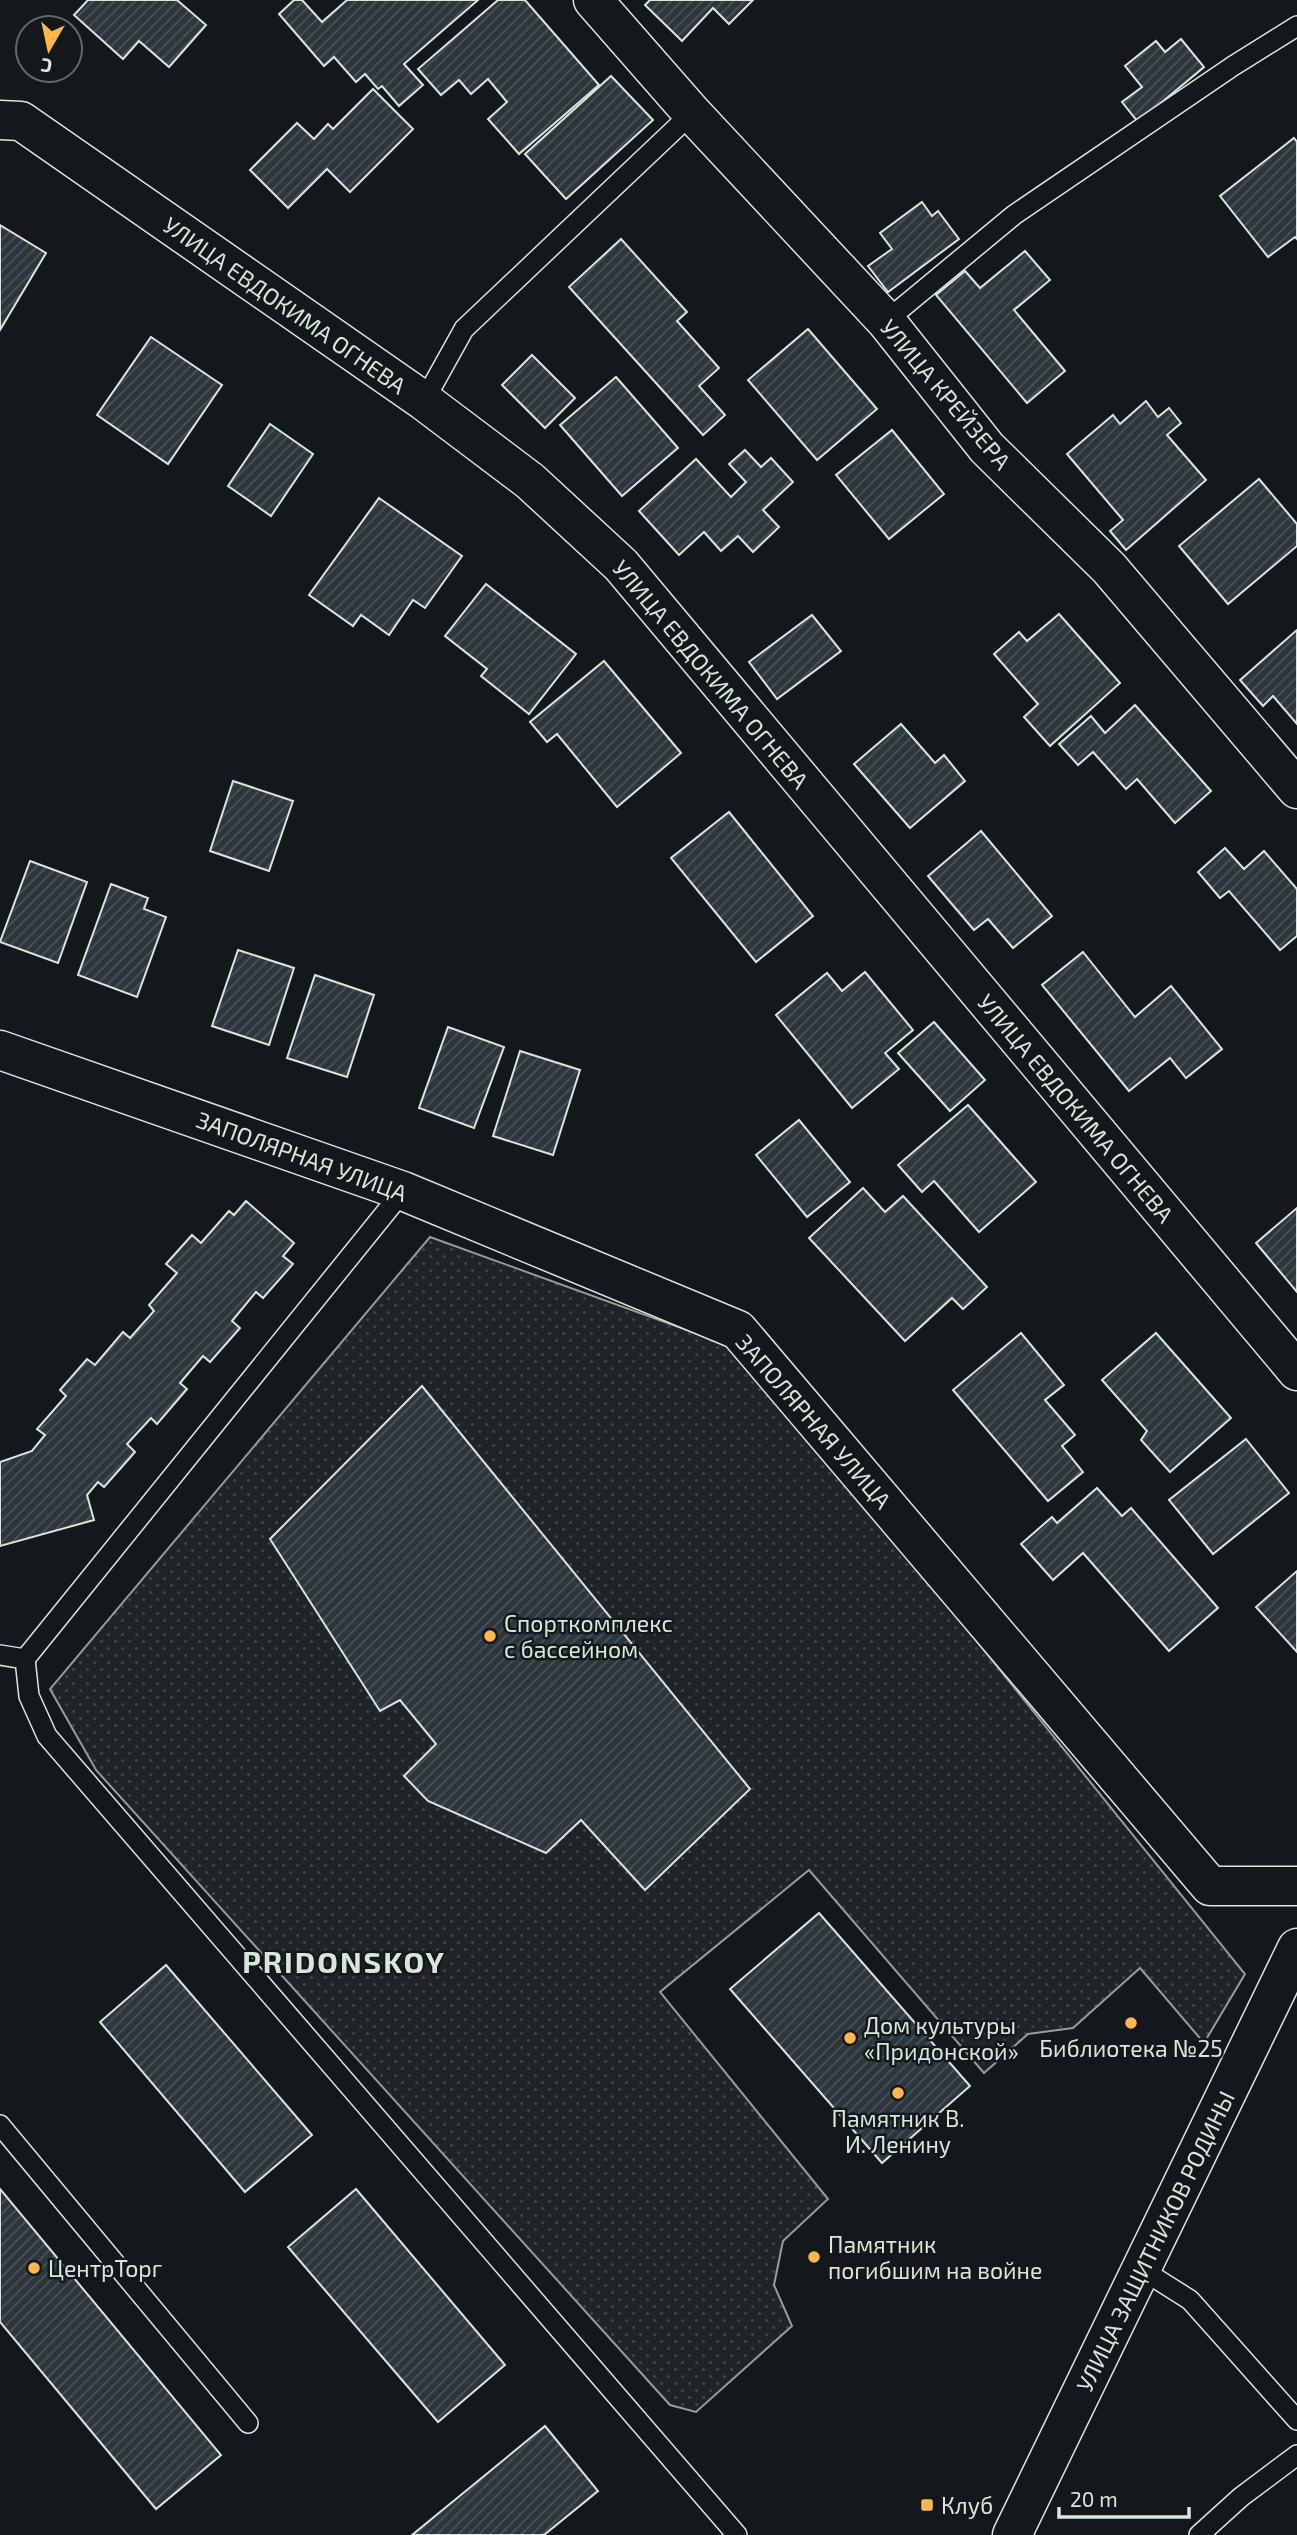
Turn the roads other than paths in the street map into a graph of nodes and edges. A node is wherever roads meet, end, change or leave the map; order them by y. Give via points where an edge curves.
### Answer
1 (609, 6) edge
2 (1297, 26) edge
3 (692, 113) junction
4 (0, 120) edge
5 (886, 321) junction
6 (424, 401) junction
7 (1297, 789) edge
8 (0, 1050) edge
9 (403, 1191) junction
10 (1297, 1371) edge
11 (0, 1655) edge
12 (25, 1659) junction
13 (1297, 1886) edge
14 (1297, 1948) edge
15 (0, 2126) edge
16 (1141, 2269) junction
17 (1297, 2420) edge
18 (248, 2423) dead end
19 (1297, 2455) edge
20 (737, 2535) edge
21 (1012, 2535) edge
22 (1199, 2535) edge

1 - 3 street, УЛИЦА КРЕЙЗЕРА
2 - 5 lane via 1014,215
3 - 5 street, УЛИЦА КРЕЙЗЕРА
3 - 6 lane via 464,329
4 - 6 street, УЛИЦА ЕВДОКИМА ОГНЕВА via 21,121
5 - 7 street, УЛИЦА КРЕЙЗЕРА via 987,448 1109,568
6 - 10 street, УЛИЦА ЕВДОКИМА ОГНЕВА via 530,481 621,565
8 - 9 street, ЗАПОЛЯРНАЯ УЛИЦА
9 - 12 lane
9 - 13 street, ЗАПОЛЯРНАЯ УЛИЦА via 738,1330 1210,1886
11 - 12 lane
12 - 20 lane via 29,1696 47,1736
14 - 16 street, УЛИЦА ЗАЩИТНИКОВ РОДИНЫ
15 - 18 lane
16 - 17 lane via 1190,2300
16 - 21 street, УЛИЦА ЗАЩИТНИКОВ РОДИНЫ
19 - 22 lane

